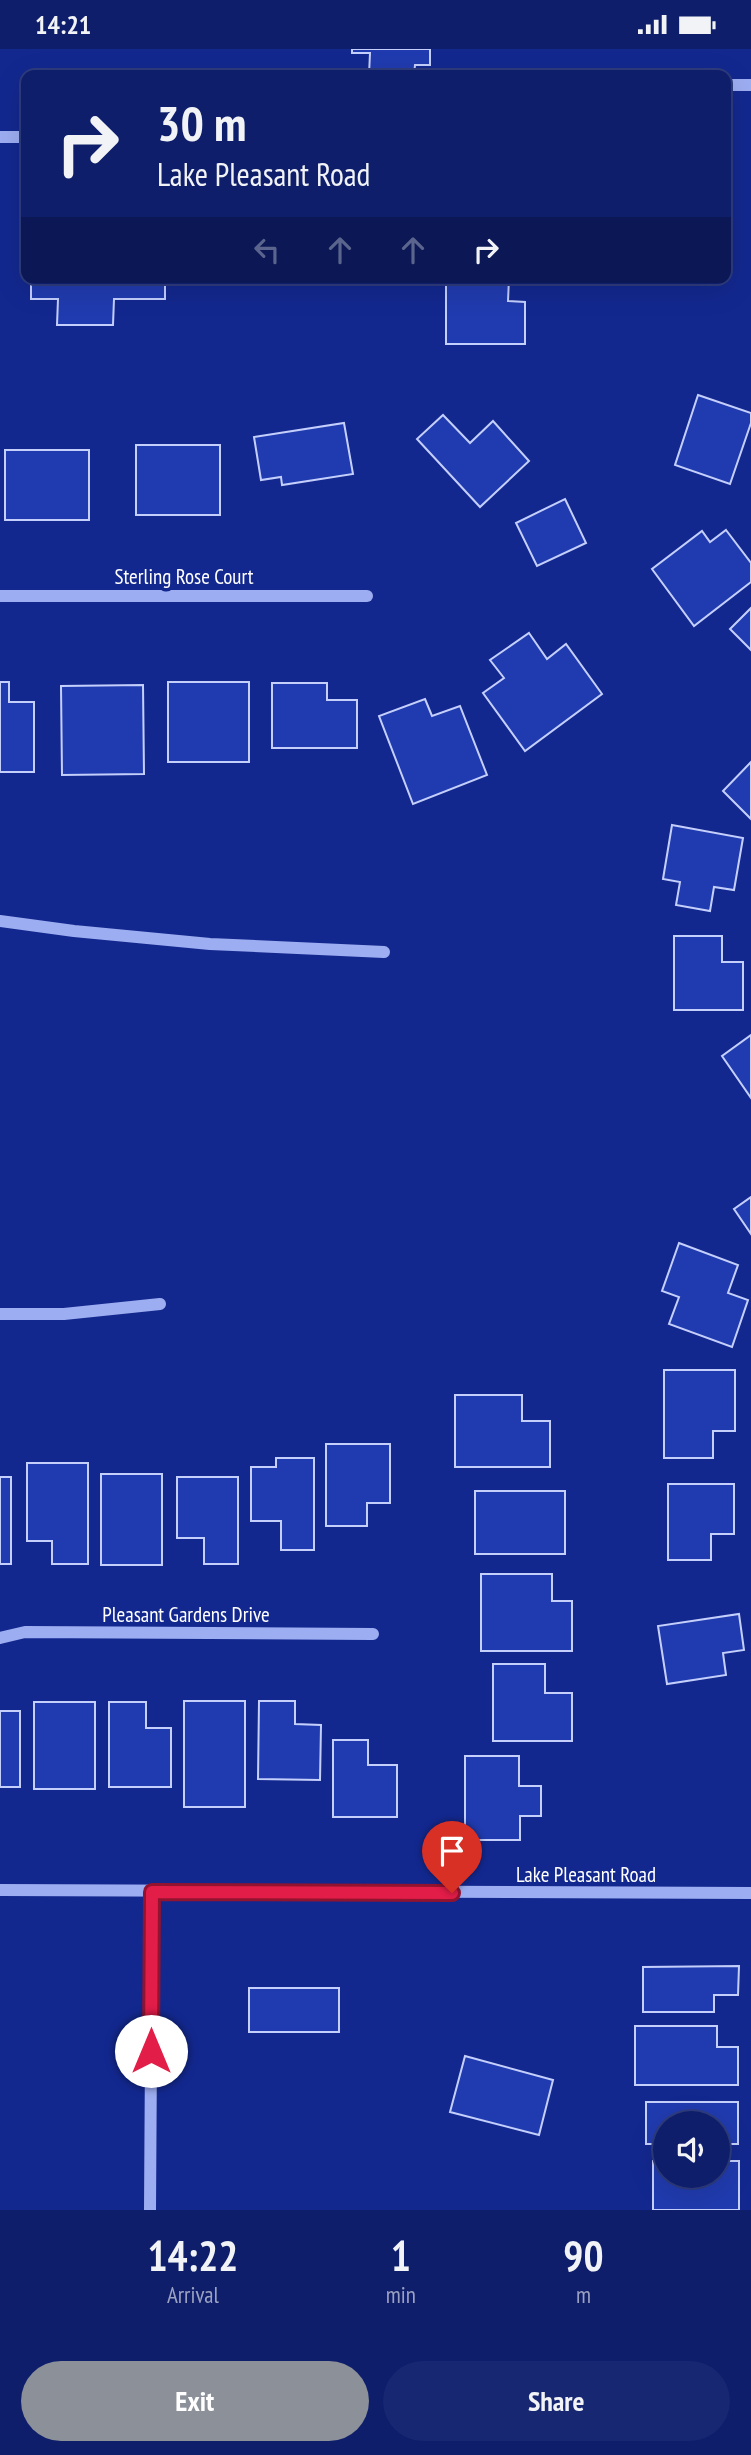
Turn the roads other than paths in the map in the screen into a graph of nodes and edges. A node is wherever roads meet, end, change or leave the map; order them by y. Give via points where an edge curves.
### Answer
1 (731, 85) edge
2 (751, 86) edge
3 (0, 137) edge
4 (21, 137) edge
5 (0, 596) edge
6 (367, 596) dead end
7 (0, 921) edge
8 (384, 952) dead end
9 (160, 1304) dead end
10 (0, 1314) edge
11 (373, 1635) dead end
12 (0, 1638) edge
13 (0, 1891) edge
14 (152, 1892) junction
15 (751, 1893) edge
16 (150, 2210) edge

1 - 2 street
3 - 4 street
5 - 6 street, Sterling Rose Court
7 - 8 street via 211,944
9 - 10 street via 64,1314
11 - 12 street, Pleasant Gardens Drive via 24,1632
13 - 14 street, Lake Pleasant Road
14 - 15 street, Lake Pleasant Road
14 - 16 street

